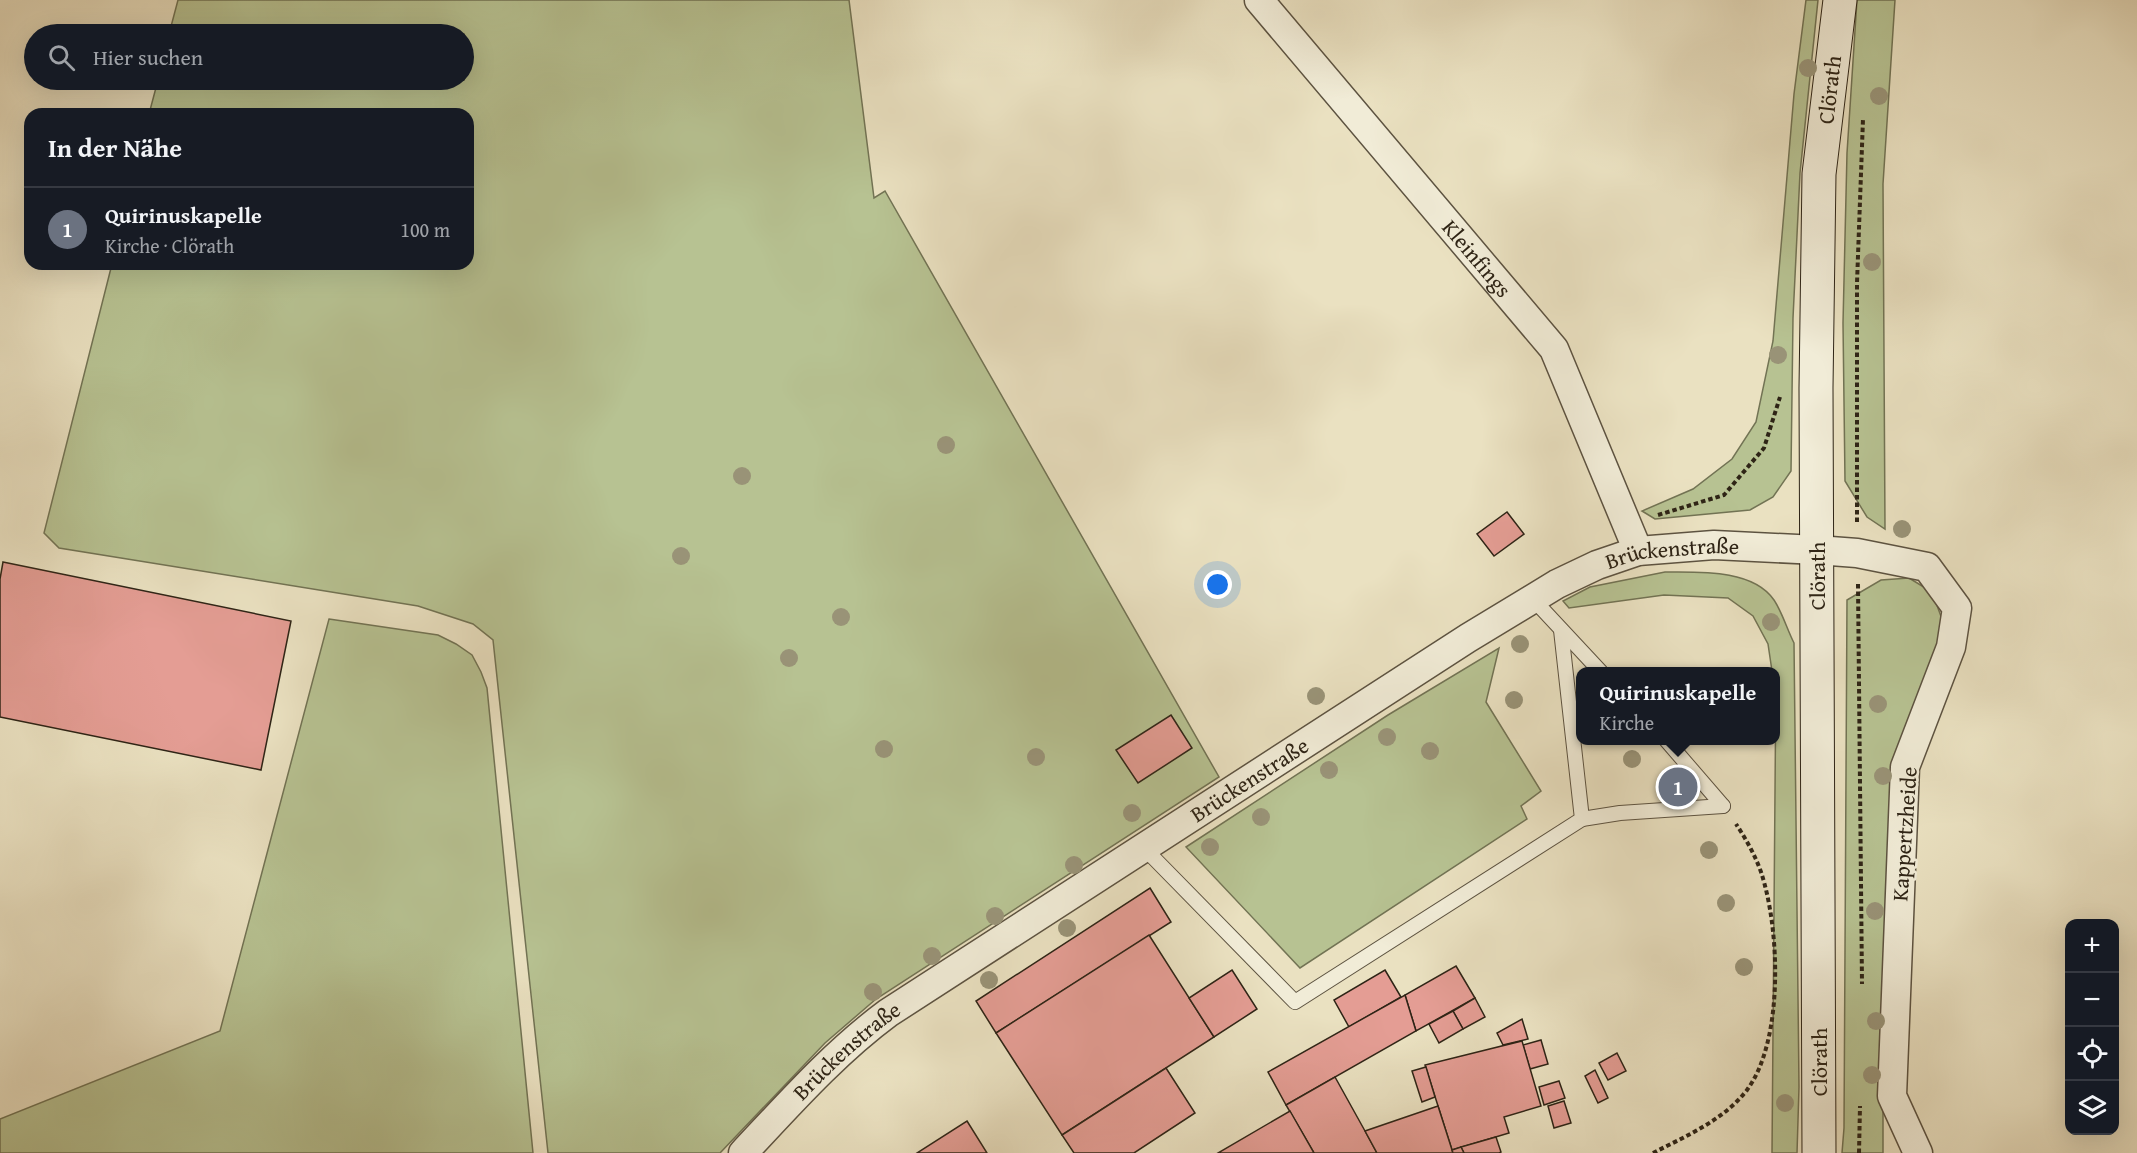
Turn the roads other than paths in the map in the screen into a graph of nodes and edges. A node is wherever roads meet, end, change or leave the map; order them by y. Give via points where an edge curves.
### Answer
1 (1259, 0) edge
2 (1840, 0) edge
3 (1817, 550) junction
4 (1638, 551) junction
5 (1532, 598) junction
6 (1561, 630) junction
7 (1596, 667) edge
8 (1670, 745) edge
9 (1582, 819) junction
10 (1143, 847) junction
11 (743, 1153) edge
12 (1819, 1153) edge
13 (1918, 1153) edge

1 - 4 street, Kleinfings via 1554,349
2 - 3 main road, Clörath via 1819,174
3 - 4 street, Brückenstraße via 1714,545
3 - 12 main road, Clörath
3 - 13 street, Kappertzheide via 1857,553 1927,567 1958,608 1951,647 1905,767 1892,1096
4 - 5 street, Brückenstraße via 1597,565
5 - 6 lane
5 - 10 street, Brückenstraße
6 - 7 lane
6 - 9 lane
8 - 9 lane via 1723,806
9 - 10 lane via 1295,1002
10 - 11 street, Brückenstraße via 870,1026

